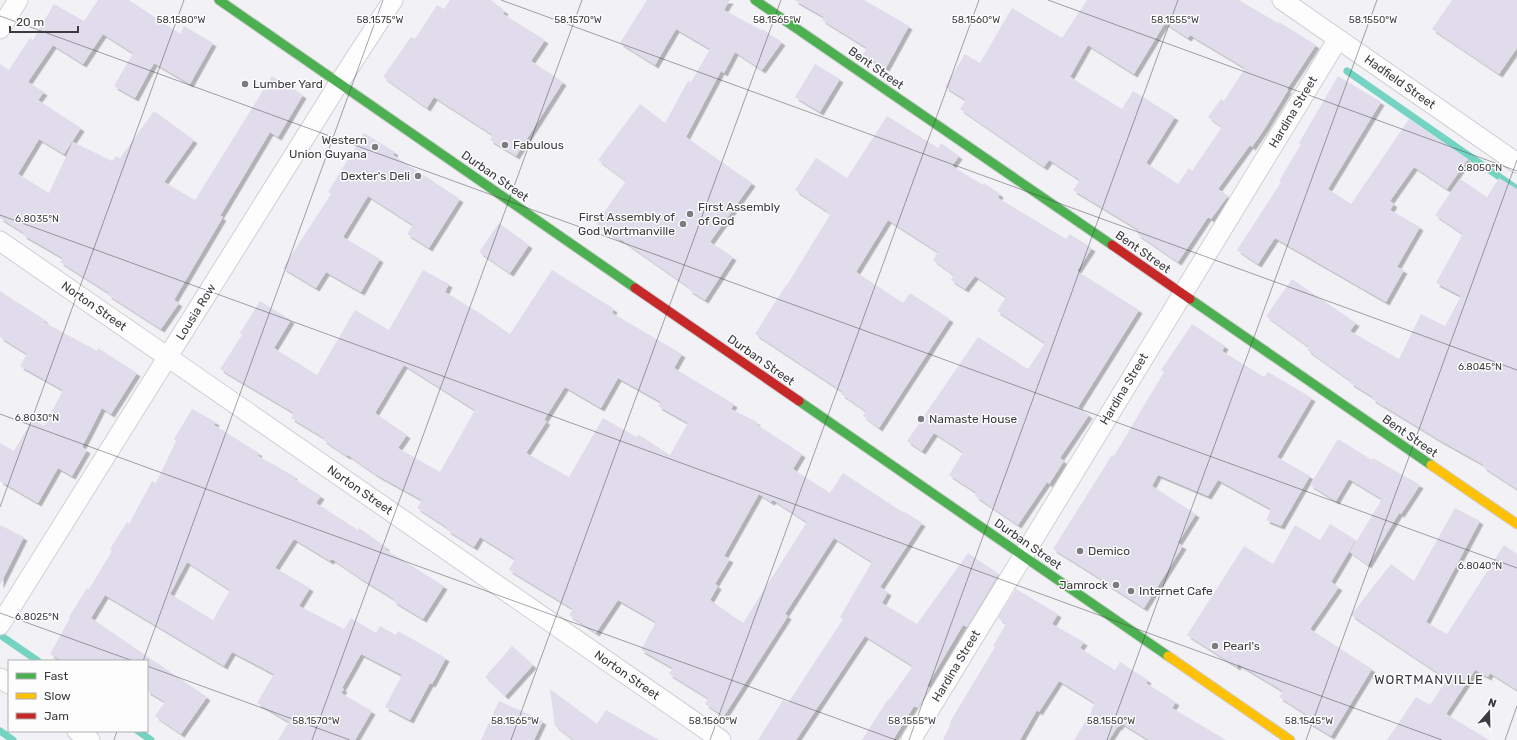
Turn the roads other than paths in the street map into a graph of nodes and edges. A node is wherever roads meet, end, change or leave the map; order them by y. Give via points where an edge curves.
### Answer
1 (18, 0) edge
2 (219, 0) edge
3 (393, 0) edge
4 (755, 0) edge
5 (1282, 0) edge
6 (0, 29) edge
7 (1338, 38) junction
8 (340, 83) junction
9 (1517, 164) edge
10 (0, 241) edge
11 (1182, 294) junction
12 (168, 358) junction
13 (1517, 524) edge
14 (1023, 556) junction
15 (2, 621) edge
16 (78, 732) edge
17 (90, 740) edge
18 (721, 740) edge
19 (911, 740) edge
20 (1290, 740) edge

1 - 6 street
2 - 8 street, Durban Street
3 - 8 street, Lousia Row
4 - 11 street, Bent Street
5 - 7 street, Hadfield Street
7 - 9 street, Hadfield Street
7 - 11 street, Hardina Street
8 - 12 street, Lousia Row
8 - 14 street, Durban Street
10 - 12 street, Norton Street
11 - 13 street, Bent Street
11 - 14 street, Hardina Street
12 - 15 street, Lousia Row
12 - 18 street, Norton Street
14 - 19 street, Hardina Street
14 - 20 street, Durban Street
16 - 17 street

